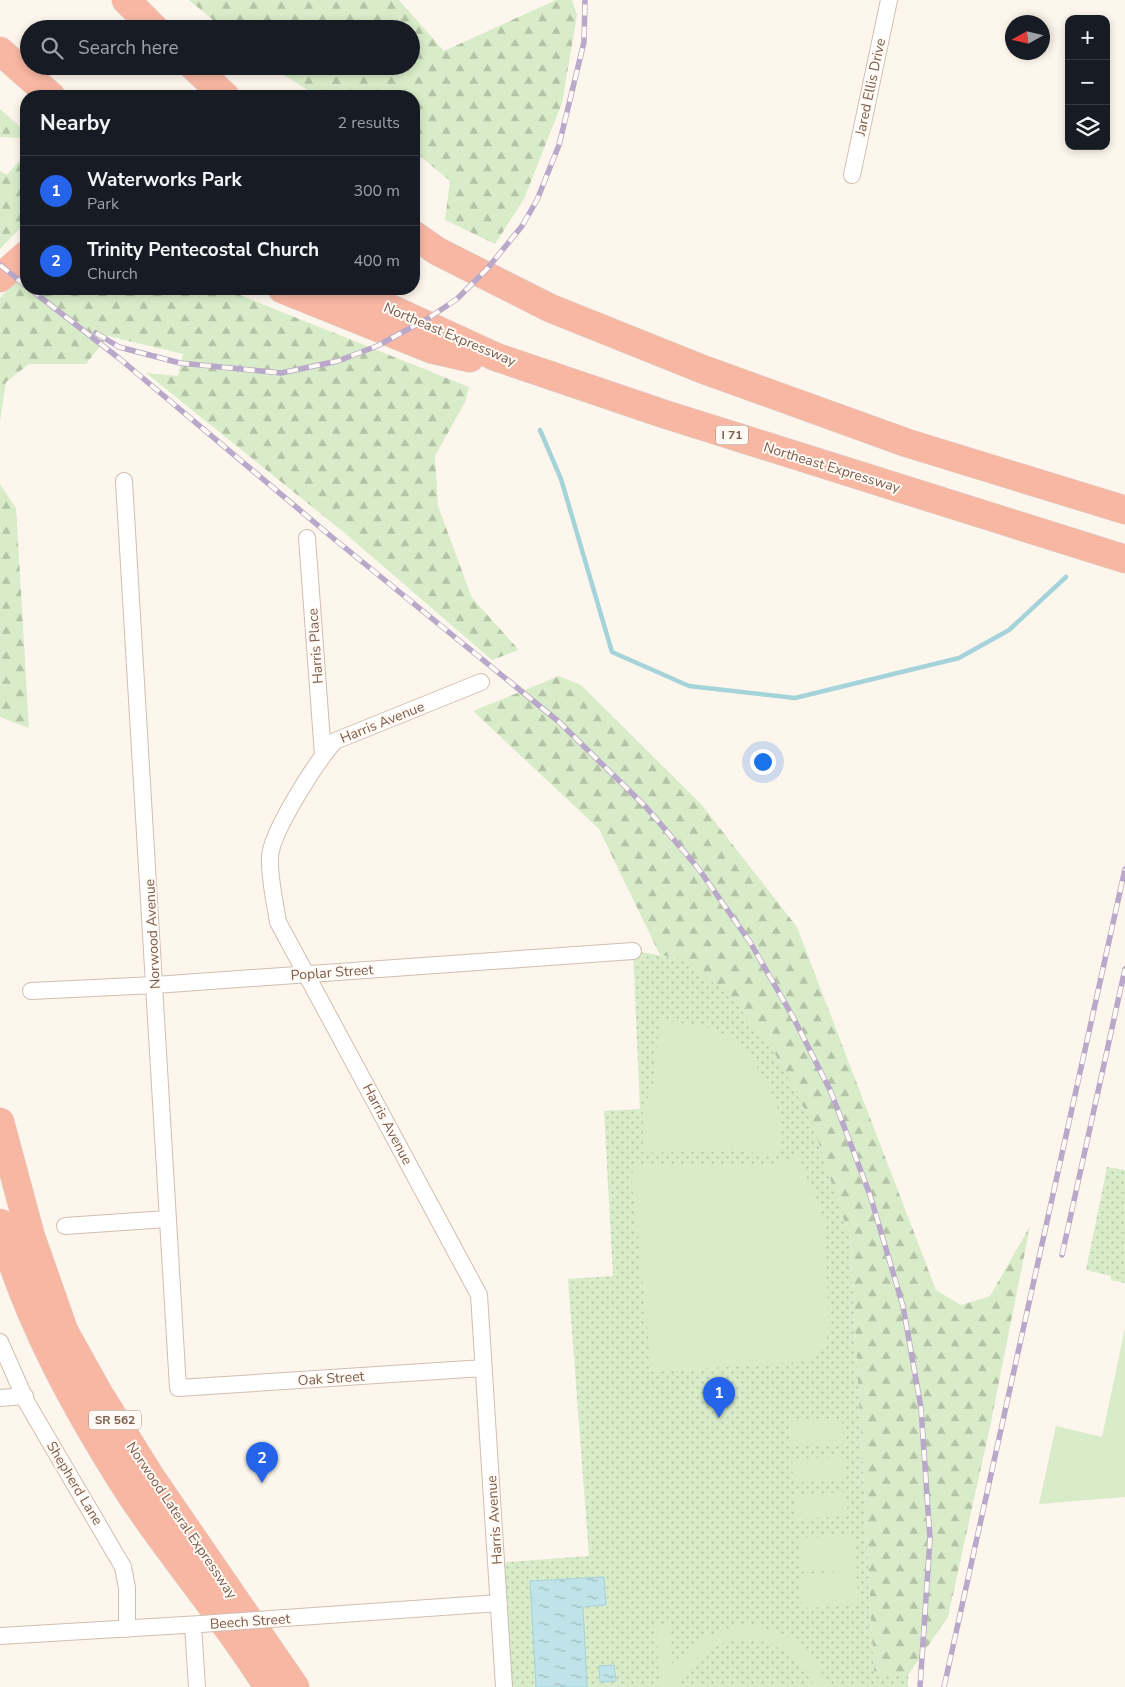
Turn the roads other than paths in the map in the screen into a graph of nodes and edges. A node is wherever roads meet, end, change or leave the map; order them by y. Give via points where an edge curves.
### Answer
1 (126, 0) edge
2 (144, 0) edge
3 (889, 0) edge
4 (146, 20) edge
5 (152, 20) edge
6 (0, 51) edge
7 (20, 69) edge
8 (27, 75) edge
9 (203, 75) edge
10 (44, 90) edge
11 (219, 90) edge
12 (852, 175) dead end
13 (420, 239) edge
14 (20, 260) edge
15 (0, 278) edge
16 (297, 295) edge
17 (361, 295) edge
18 (552, 376) junction
19 (124, 481) dead end
20 (1125, 510) edge
21 (307, 538) dead end
22 (1125, 558) edge
23 (481, 682) dead end
24 (323, 755) junction
25 (633, 951) dead end
26 (308, 974) junction
27 (155, 985) junction
28 (31, 992) dead end
29 (0, 1122) edge
30 (166, 1219) junction
31 (0, 1222) edge
32 (65, 1226) dead end
33 (0, 1342) edge
34 (484, 1368) junction
35 (178, 1388) joint
36 (25, 1396) junction
37 (0, 1398) edge
38 (499, 1603) junction
39 (197, 1624) junction
40 (127, 1628) junction
41 (0, 1636) edge
42 (196, 1687) edge
43 (268, 1687) edge
44 (295, 1687) edge
45 (504, 1687) edge

1 - 4 highway
2 - 5 highway
3 - 12 street, Jared Ellis Drive
6 - 7 highway
8 - 10 highway
9 - 11 highway
13 - 20 highway via 550,308 702,369 907,443
14 - 15 highway
16 - 18 highway via 431,349
17 - 18 highway, Northeast Expressway / I 71 via 496,357
18 - 22 highway, Northeast Expressway / I 71
19 - 27 street, Norwood Avenue
21 - 24 street, Harris Place
23 - 24 street, Harris Avenue via 335,741
24 - 26 street, Harris Avenue via 275,837 270,859 278,922
25 - 26 street, Poplar Street
26 - 27 street, Poplar Street
26 - 34 street, Harris Avenue via 479,1296
27 - 28 street, Poplar Street
27 - 30 street, Norwood Avenue
29 - 44 highway, Norwood Lateral Expressway / SR 562 via 31,1237 64,1332 150,1476
30 - 32 street
30 - 35 street, Norwood Avenue
31 - 43 highway, Norwood Lateral Expressway / SR 562 via 15,1274 64,1381 95,1435 130,1493
33 - 36 street, Shepherd Lane
34 - 35 street, Oak Street
34 - 38 street, Harris Avenue
36 - 37 street
36 - 40 street, Shepherd Lane via 123,1567
38 - 39 street, Beech Street, bridge
38 - 45 street, Harris Avenue
39 - 40 street, Beech Street
39 - 42 street
40 - 41 street, Beech Street

